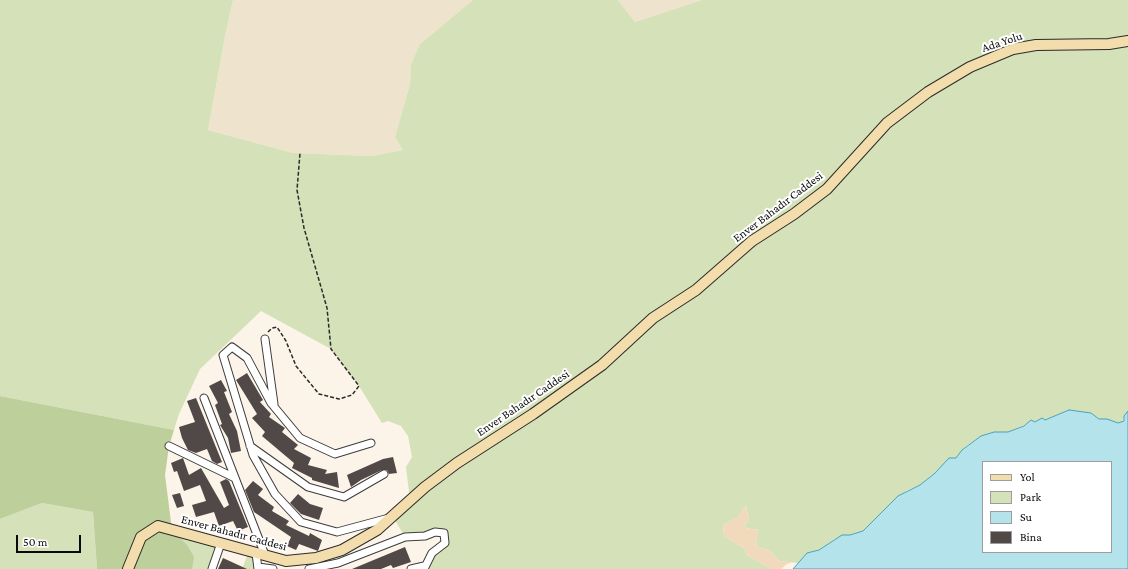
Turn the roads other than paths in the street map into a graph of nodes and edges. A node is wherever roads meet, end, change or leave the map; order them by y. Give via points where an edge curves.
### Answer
1 (1128, 41) edge
2 (898, 114) joint
3 (265, 339) road end
4 (204, 398) dead end
5 (274, 407) junction
6 (371, 443) dead end
7 (169, 446) dead end
8 (250, 446) junction
9 (384, 474) dead end
10 (235, 478) junction
11 (393, 517) junction
12 (221, 543) junction
13 (261, 554) junction
14 (258, 568) edge
15 (424, 568) edge
16 (128, 569) edge
17 (212, 569) edge
18 (273, 569) edge
19 (309, 569) edge
20 (412, 569) edge

1 - 2 main road, Ada Yolu via 1109,44 1036,45 1013,49 970,67 928,92
2 - 11 main road, Enver Bahadır Caddesi via 873,137 840,176 812,201 752,241 696,290 663,310 602,365 447,470
3 - 5 street
4 - 10 street
5 - 6 street via 300,438 335,454
5 - 8 street via 247,358 232,346 223,355
7 - 10 street
8 - 9 street via 308,487 344,497
8 - 11 street via 275,494 301,522 337,532
10 - 13 street
11 - 13 main road, Enver Bahadır Caddesi via 377,530 342,550 316,558 286,561
12 - 13 main road, Enver Bahadır Caddesi
12 - 16 main road, Enver Bahadır Caddesi via 158,526 141,537
12 - 17 street
13 - 14 street
14 - 18 street
15 - 19 street via 432,553 445,543 444,533 405,537 338,563
15 - 20 street

